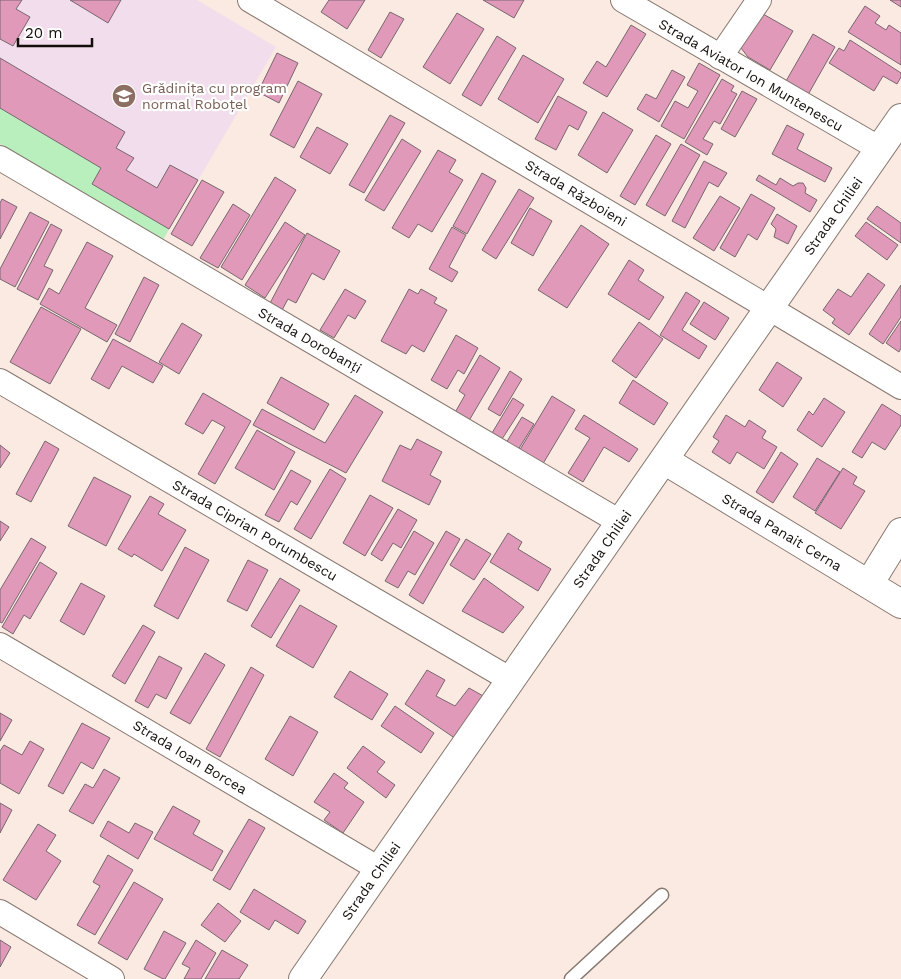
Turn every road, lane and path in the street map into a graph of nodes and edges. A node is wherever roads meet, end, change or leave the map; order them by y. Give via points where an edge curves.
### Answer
1 (250, 0) edge
2 (623, 0) edge
3 (759, 0) edge
4 (720, 57) junction
5 (901, 118) edge
6 (880, 149) junction
7 (0, 158) edge
8 (769, 308) junction
9 (0, 381) edge
10 (901, 388) edge
11 (664, 460) junction
12 (620, 522) junction
13 (901, 532) edge
14 (869, 584) junction
15 (901, 604) edge
16 (0, 645) edge
17 (511, 680) junction
18 (379, 869) junction
19 (662, 895) dead end
20 (0, 912) edge
21 (112, 979) edge
22 (303, 979) edge
23 (571, 979) edge

1 - 8 street, Strada Războieni
2 - 4 street, Strada Aviator Ion Muntenescu
3 - 4 street
4 - 6 street, Strada Aviator Ion Muntenescu
5 - 6 street, Strada Chiliei
6 - 8 street, Strada Chiliei
7 - 12 street, Strada Dorobanți
8 - 10 street, Strada Războieni
8 - 11 street, Strada Chiliei
9 - 17 street, Strada Ciprian Porumbescu
11 - 12 street, Strada Chiliei
11 - 14 street, Strada Panait Cerna
12 - 17 street, Strada Chiliei
13 - 14 street
14 - 15 street, Strada Panait Cerna
16 - 18 street, Strada Ioan Borcea
17 - 18 street, Strada Chiliei
18 - 22 street, Strada Chiliei
19 - 23 lane
20 - 21 street

